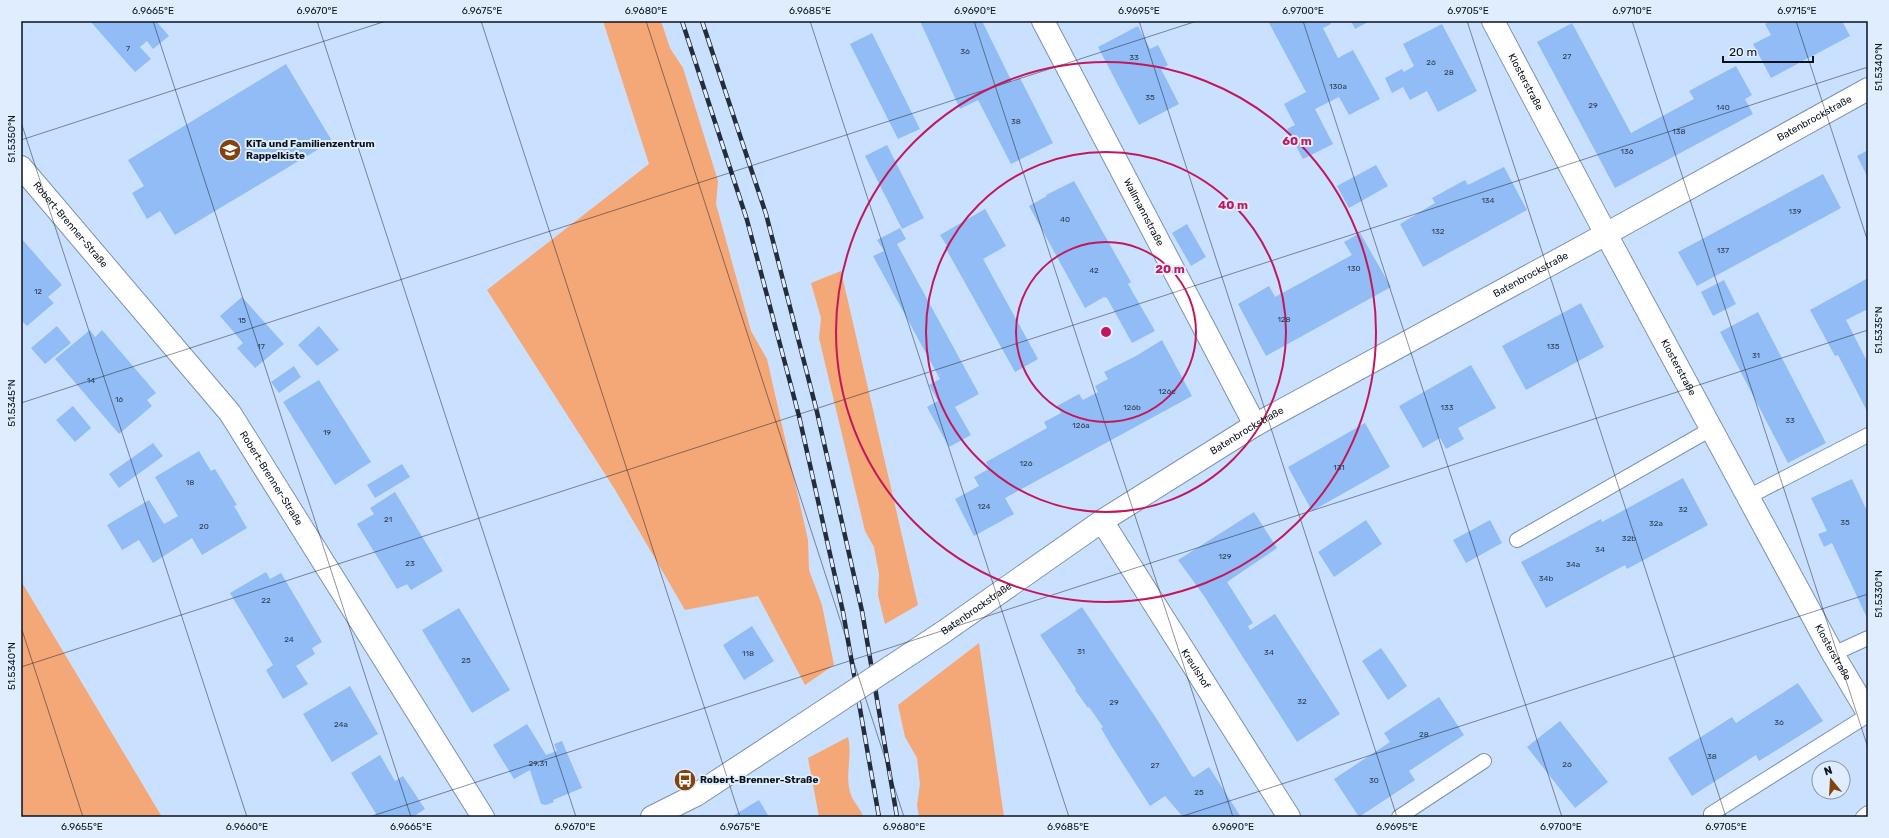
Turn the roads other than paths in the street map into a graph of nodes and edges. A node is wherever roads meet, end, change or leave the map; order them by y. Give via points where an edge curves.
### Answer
1 (1043, 21) edge
2 (1493, 21) edge
3 (1868, 90) edge
4 (21, 167) edge
5 (1606, 234) junction
6 (1255, 425) junction
7 (1711, 430) junction
8 (1868, 435) edge
9 (1748, 497) junction
10 (1102, 520) junction
11 (1517, 540) dead end
12 (1868, 638) edge
13 (1833, 654) junction
14 (1868, 714) edge
15 (1484, 761) dead end
16 (1868, 813) edge
17 (483, 817) edge
18 (652, 817) edge
19 (1289, 817) edge
20 (1399, 817) edge
21 (1711, 817) edge
22 (1863, 817) edge

1 - 6 street, Wallmannstraße
2 - 5 street, Klosterstraße
3 - 5 street, Batenbrockstraße
4 - 17 street, Robert-Brenner-Straße via 230,413
5 - 6 street, Batenbrockstraße
5 - 7 street, Klosterstraße
6 - 10 street, Batenbrockstraße
7 - 9 street, Klosterstraße
7 - 11 lane
8 - 9 lane
9 - 13 street, Klosterstraße
10 - 18 street, Batenbrockstraße, bridge via 942,633 696,795
10 - 19 street, Kreulshof
12 - 13 lane
13 - 14 street, Klosterstraße
14 - 21 lane via 1711,814
15 - 20 lane
16 - 22 lane

